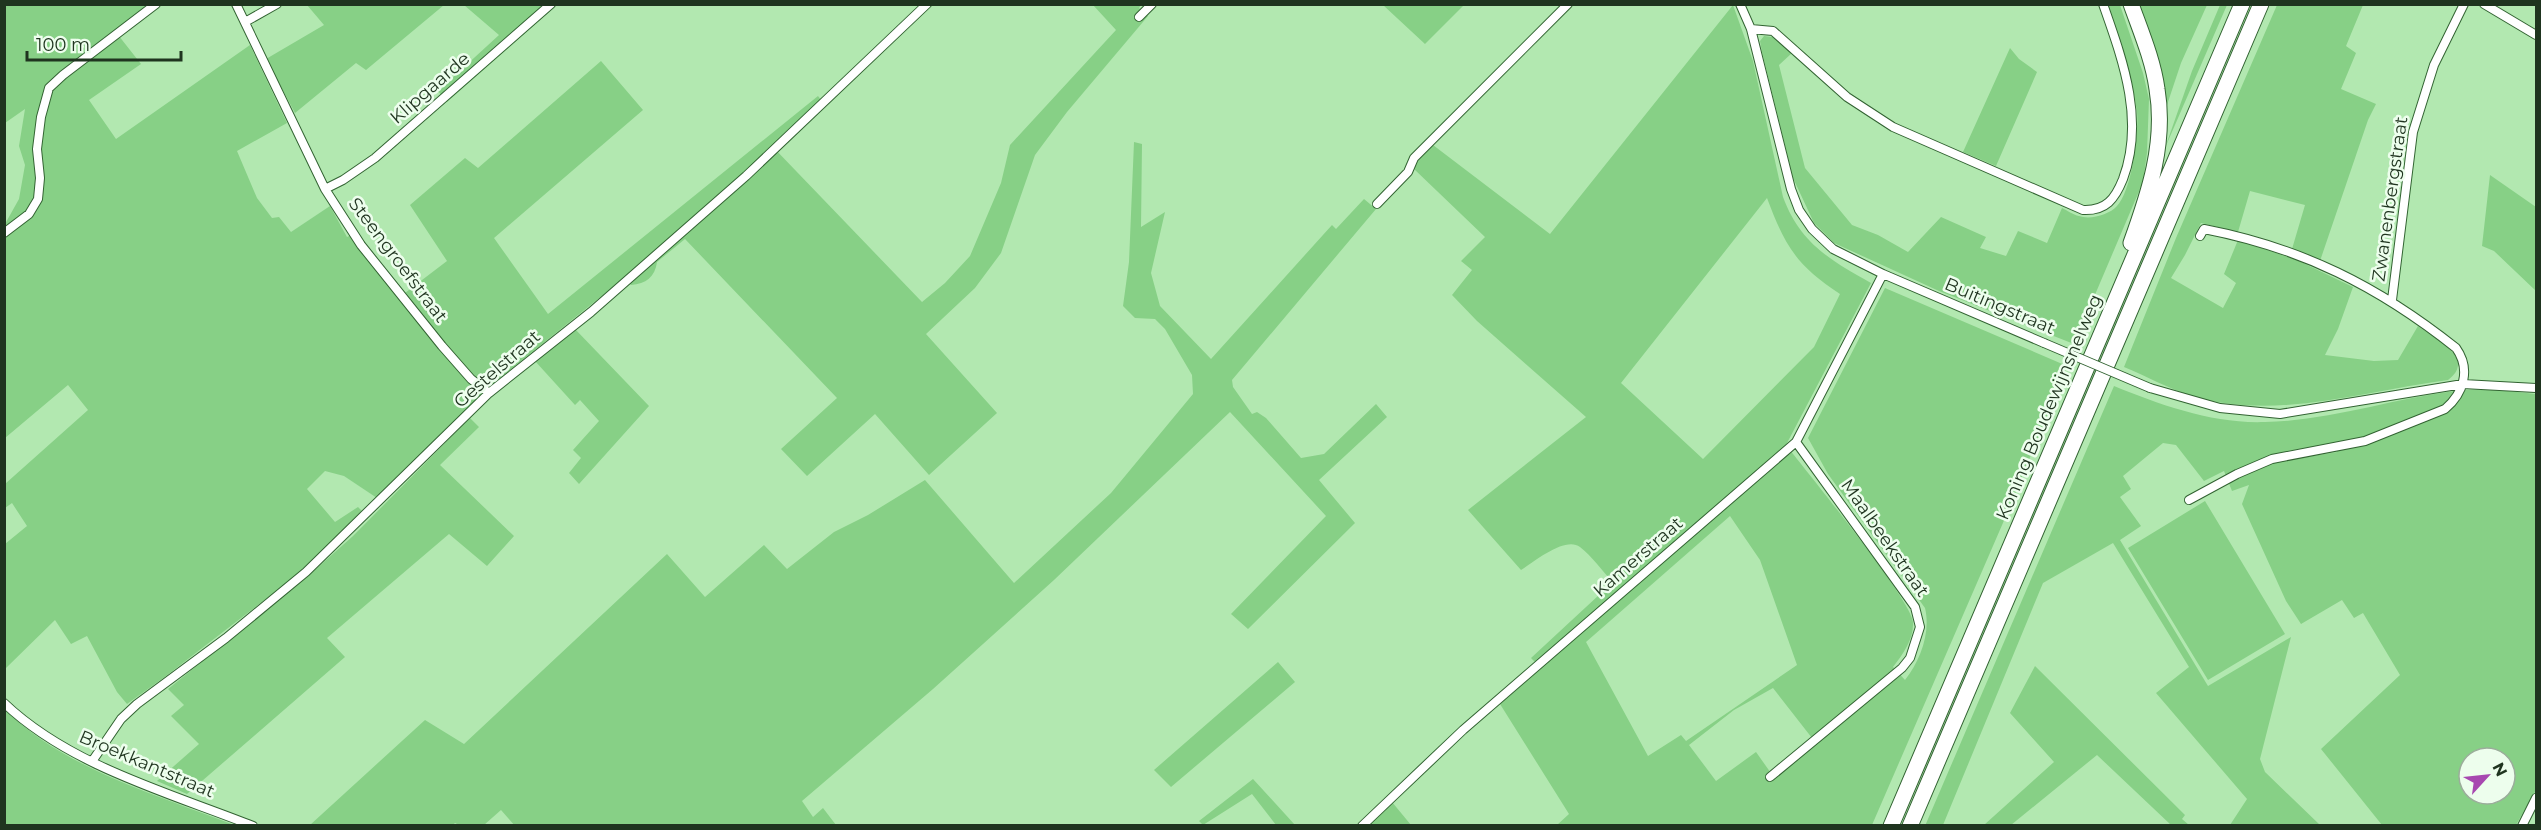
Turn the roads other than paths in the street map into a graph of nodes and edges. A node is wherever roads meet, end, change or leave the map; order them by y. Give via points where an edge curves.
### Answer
1 (156, 4) edge
2 (236, 4) edge
3 (277, 4) edge
4 (551, 4) edge
5 (927, 4) edge
6 (1152, 4) edge
7 (1568, 4) edge
8 (1740, 4) edge
9 (2103, 4) edge
10 (2131, 4) edge
11 (2242, 4) edge
12 (2261, 4) edge
13 (2464, 4) edge
14 (2484, 4) edge
15 (1139, 17) dead end
16 (245, 22) junction
17 (1751, 28) junction
18 (2536, 35) edge
19 (325, 189) junction
20 (1377, 204) dead end
21 (4, 233) edge
22 (2200, 236) dead end
23 (2132, 263) junction
24 (1882, 274) junction
25 (2391, 300) junction
26 (2463, 384) junction
27 (2536, 388) edge
28 (489, 393) junction
29 (1796, 442) junction
30 (2189, 500) dead end
31 (4, 703) edge
32 (93, 760) junction
33 (1770, 777) dead end
34 (2536, 798) edge
35 (253, 825) edge
36 (1362, 825) edge
37 (1891, 825) edge
38 (1910, 825) edge
39 (2522, 825) edge

1 - 21 street via 49,88 37,149 38,199 29,214
2 - 16 street, Steengroefstraat
3 - 16 street
4 - 19 street, Klipgaarde via 375,158
5 - 28 street, Gestelstraat via 703,214 591,312
6 - 15 street
7 - 20 street via 1414,158 1408,172
8 - 17 street, Buitingstraat
9 - 17 street via 2122,59 2133,114 2132,140 2125,173 2113,200 2103,208 2083,210 1893,127 1847,97 1773,31
10 - 23 highway via 2154,72 2160,115 2149,192 2129,247
11 - 23 highway, Koning Boudewijnsnelweg
12 - 38 highway, Koning Boudewijnsnelweg
13 - 25 street, Zwanenbergstraat via 2434,65 2413,132
14 - 18 street
16 - 19 street, Steengroefstraat
17 - 24 street, Buitingstraat via 1799,210 1833,249
19 - 28 street, Steengroefstraat via 398,292 471,379
22 - 25 street via 2204,229 2276,247
23 - 37 highway, Koning Boudewijnsnelweg
24 - 26 street, Buitingstraat, bridge via 2150,388 2220,408 2280,414
24 - 29 street, Kamerstraat
25 - 26 street via 2456,348 2464,363
26 - 27 street, Buitingstraat
26 - 30 street via 2445,409 2365,441 2272,459
28 - 32 street, Gestelstraat via 306,572 121,719
29 - 33 street, Maalbeekstraat via 1915,607 1920,627 1910,658 1902,668
29 - 36 street, Kamerstraat via 1463,730
31 - 32 street, Broekkantstraat via 39,732
32 - 35 street, Broekkantstraat
34 - 39 street

